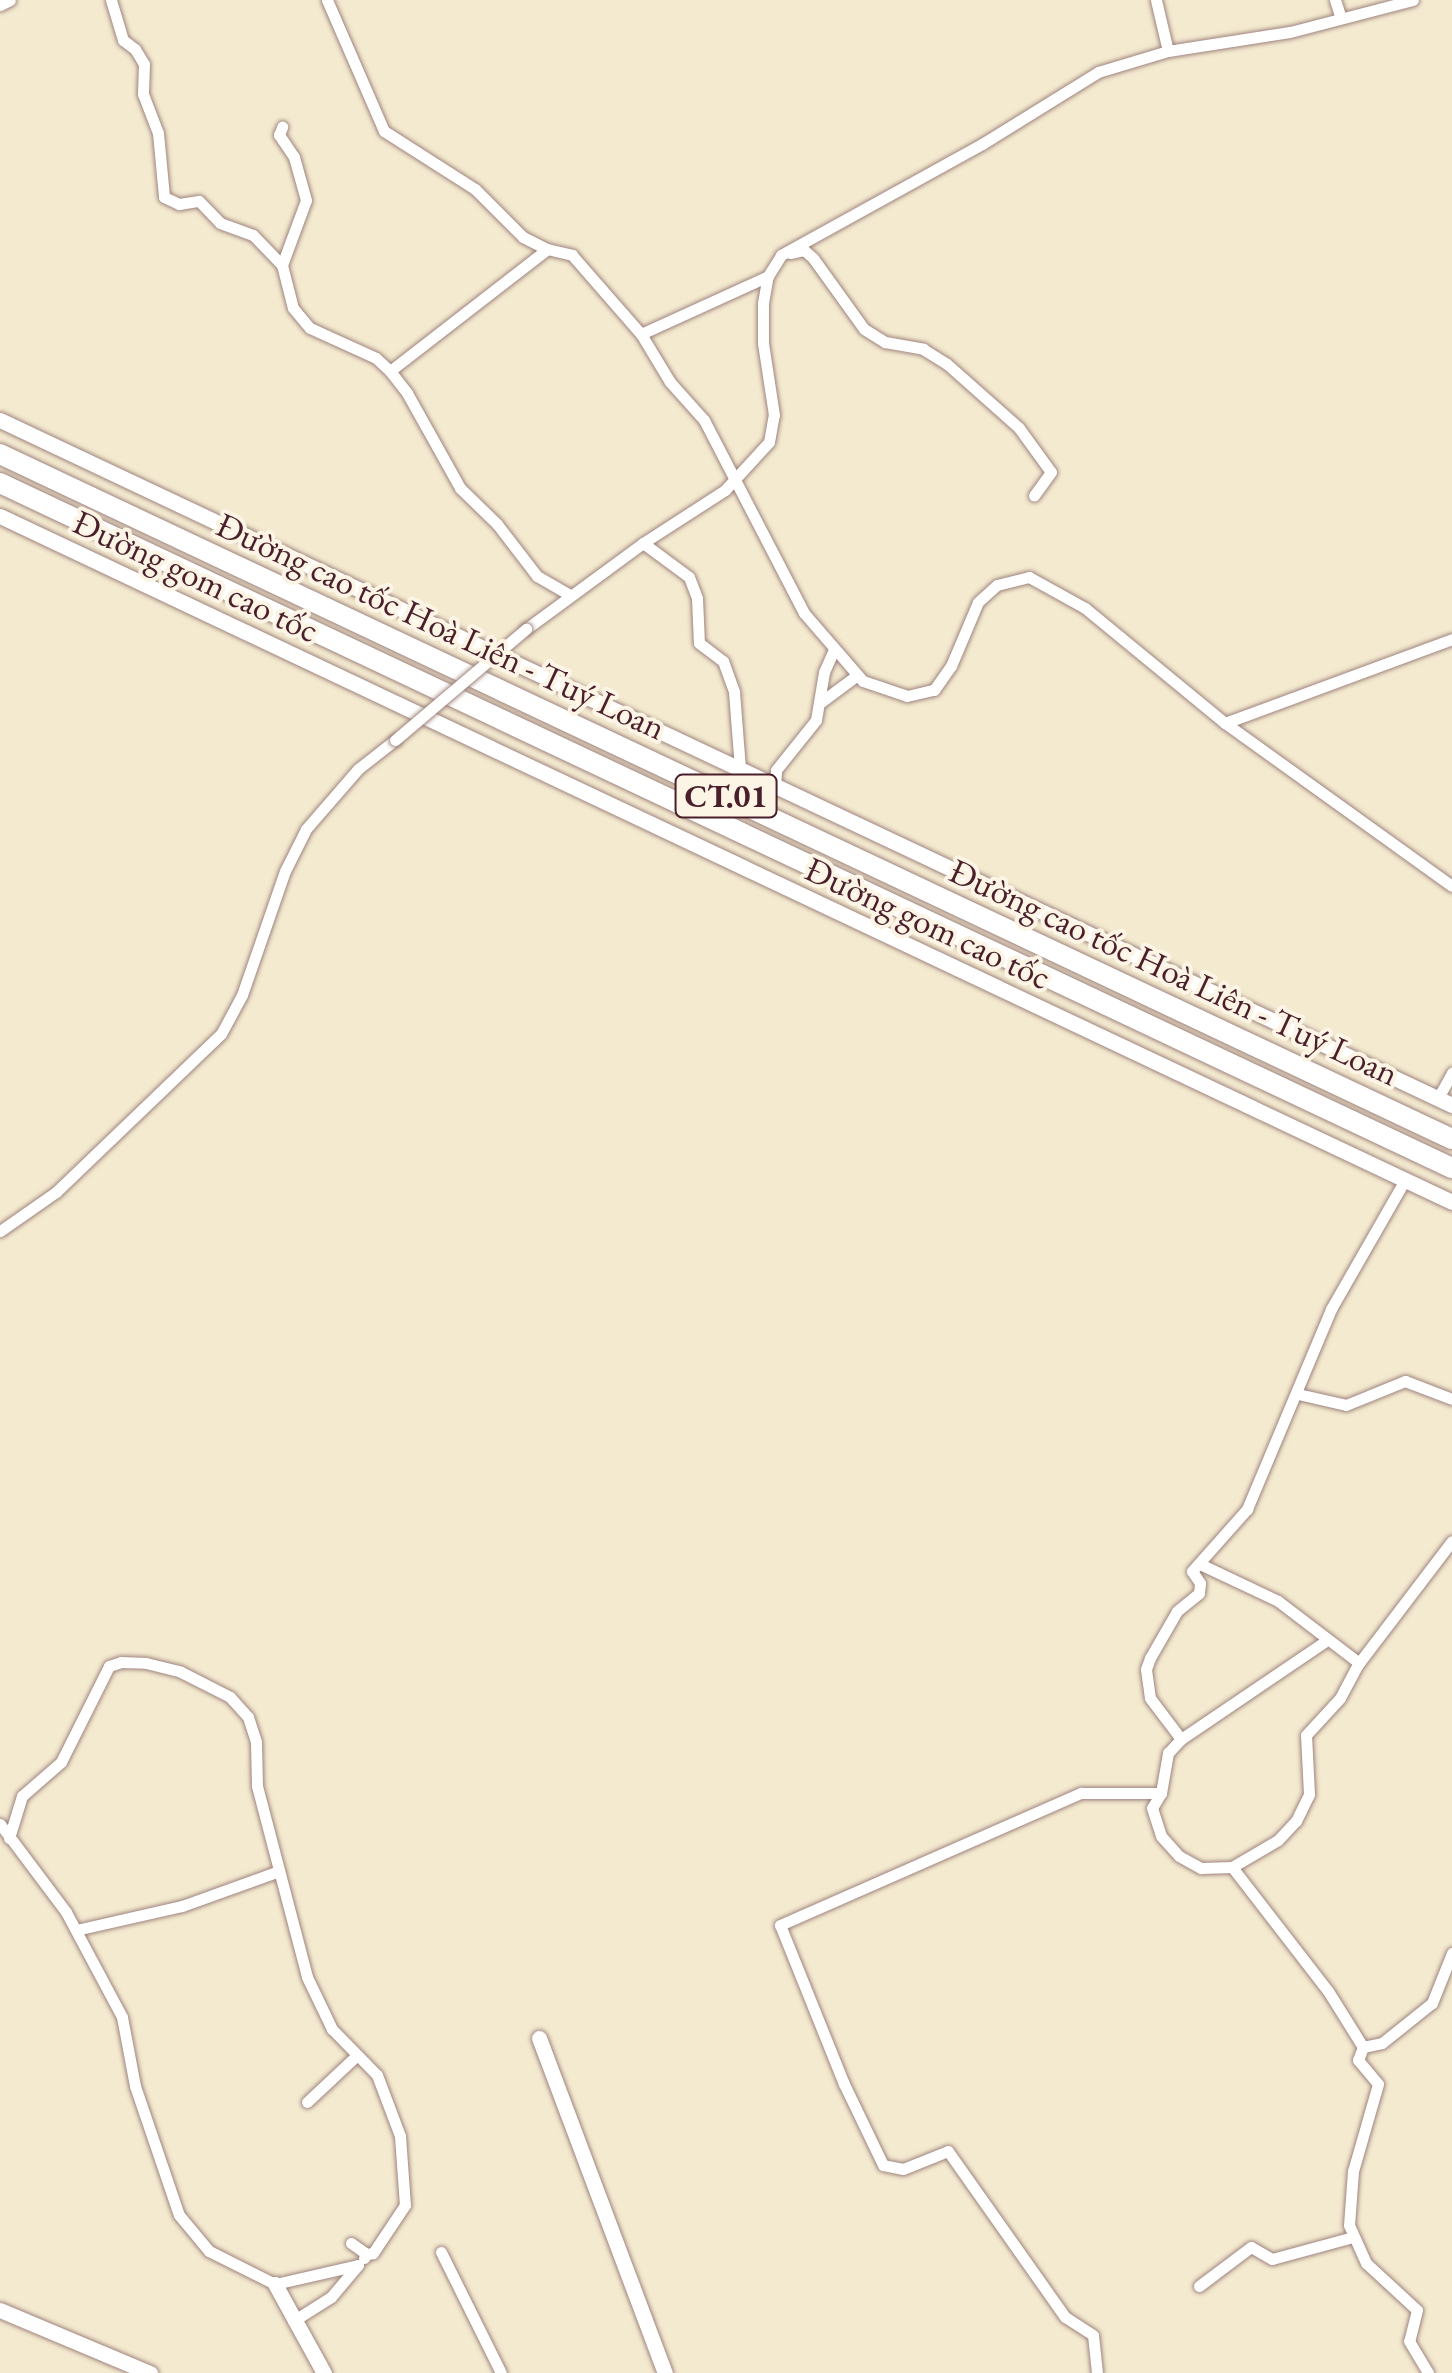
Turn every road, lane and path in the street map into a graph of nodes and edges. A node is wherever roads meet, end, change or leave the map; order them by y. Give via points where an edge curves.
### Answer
1 (10, 0) edge
2 (111, 0) edge
3 (328, 0) edge
4 (1156, 0) edge
5 (1336, 0) edge
6 (1413, 0) edge
7 (0, 6) edge
8 (1340, 18) junction
9 (1168, 52) junction
10 (282, 127) dead end
11 (547, 250) junction
12 (782, 255) junction
13 (282, 265) junction
14 (768, 276) junction
15 (641, 334) junction
16 (390, 371) junction
17 (0, 420) edge
18 (0, 454) edge
19 (734, 482) junction
20 (0, 483) edge
21 (1034, 494) dead end
22 (0, 516) edge
23 (643, 543) junction
24 (571, 596) junction
25 (1452, 639) edge
26 (834, 650) junction
27 (856, 676) junction
28 (821, 702) junction
29 (1225, 723) junction
30 (740, 768) junction
31 (775, 786) junction
32 (1452, 886) edge
33 (1452, 1073) edge
34 (1445, 1101) edge
35 (1452, 1139) edge
36 (1452, 1168) edge
37 (1405, 1180) junction
38 (1452, 1202) edge
39 (0, 1231) edge
40 (1298, 1394) junction
41 (1452, 1399) edge
42 (1452, 1541) edge
43 (1202, 1564) junction
44 (1326, 1641) junction
45 (1360, 1663) junction
46 (1181, 1739) junction
47 (1161, 1792) junction
48 (0, 1824) edge
49 (9, 1838) junction
50 (1232, 1867) junction
51 (279, 1871) junction
52 (76, 1930) junction
53 (1452, 1953) edge
54 (539, 2038) dead end
55 (1363, 2047) junction
56 (356, 2056) junction
57 (307, 2102) dead end
58 (1354, 2237) junction
59 (352, 2243) dead end
60 (441, 2252) dead end
61 (367, 2254) junction
62 (358, 2265) junction
63 (274, 2284) junction
64 (1199, 2286) dead end
65 (0, 2310) edge
66 (293, 2321) junction
67 (150, 2373) edge
68 (324, 2373) edge
69 (501, 2373) edge
70 (665, 2373) edge
71 (1097, 2373) edge
72 (1428, 2373) edge

1 - 7 street
2 - 13 street via 123,40 144,64 143,94 158,133 164,197 179,204 199,201 220,223 253,235
3 - 11 street via 384,131 475,190
4 - 9 street
5 - 8 street
6 - 8 street
8 - 9 street
9 - 12 street via 1098,72
10 - 13 street via 279,135 294,156 306,200
11 - 15 street via 572,255
11 - 16 street
12 - 14 street
12 - 21 street via 804,250 864,329 947,364 1019,428 1051,472
13 - 16 street via 294,308 310,328
14 - 15 street
14 - 19 street via 763,343 773,430
15 - 19 street via 714,436
16 - 24 street via 460,488 537,576
17 - 30 main road, Đường gom cao tốc
18 - 35 highway, Đường cao tốc Hoà Liên - Tuý Loan / CT.01
19 - 23 street
19 - 26 street via 804,613
20 - 36 highway, Đường cao tốc Hoà Liên - Tuý Loan / CT.01
22 - 37 main road, Đường gom cao tốc
23 - 24 street
23 - 30 street via 689,576 699,643 723,661 734,692
24 - 39 street, bridge via 358,770 306,829 221,1034 56,1192
25 - 29 street
26 - 27 street
26 - 28 street
27 - 28 street
27 - 29 street via 896,694 918,697 934,690 978,602 997,585 1029,576 1085,608
28 - 31 street via 812,726 776,770
29 - 32 street
30 - 31 main road, Đường gom cao tốc
31 - 34 main road, Đường gom cao tốc
33 - 34 street
37 - 38 main road, Đường gom cao tốc
37 - 40 street via 1330,1309
40 - 41 street via 1346,1405 1405,1381
40 - 43 street via 1248,1509
42 - 45 street
43 - 44 street via 1278,1601
43 - 46 street via 1192,1573 1199,1593 1176,1611 1146,1670 1150,1698
44 - 45 street
44 - 46 street
45 - 50 street via 1306,1735 1308,1794 1296,1821
46 - 47 street via 1168,1753
47 - 50 street via 1153,1820 1170,1848 1200,1868
47 - 71 street via 1081,1793 780,1925 883,2164 902,2169 948,2151 1065,2318 1093,2335
48 - 49 street
49 - 51 street via 22,1796 60,1762 102,1674 121,1662 146,1663 212,1687 248,1718
49 - 52 street
50 - 55 street
51 - 52 street via 182,1906
51 - 56 street via 317,2002
52 - 63 street via 122,2018 134,2086 179,2216 209,2251
53 - 55 street via 1432,2003 1382,2043
54 - 70 main road
55 - 58 street via 1358,2060 1378,2084 1348,2200
56 - 57 street
56 - 61 street via 378,2075 392,2108 406,2204
58 - 64 street via 1272,2259 1251,2247
58 - 72 street via 1366,2263 1418,2310 1409,2341
59 - 61 street
60 - 69 street
61 - 62 street
62 - 63 street
62 - 66 street via 331,2297
63 - 66 main road
65 - 67 main road
66 - 68 main road

